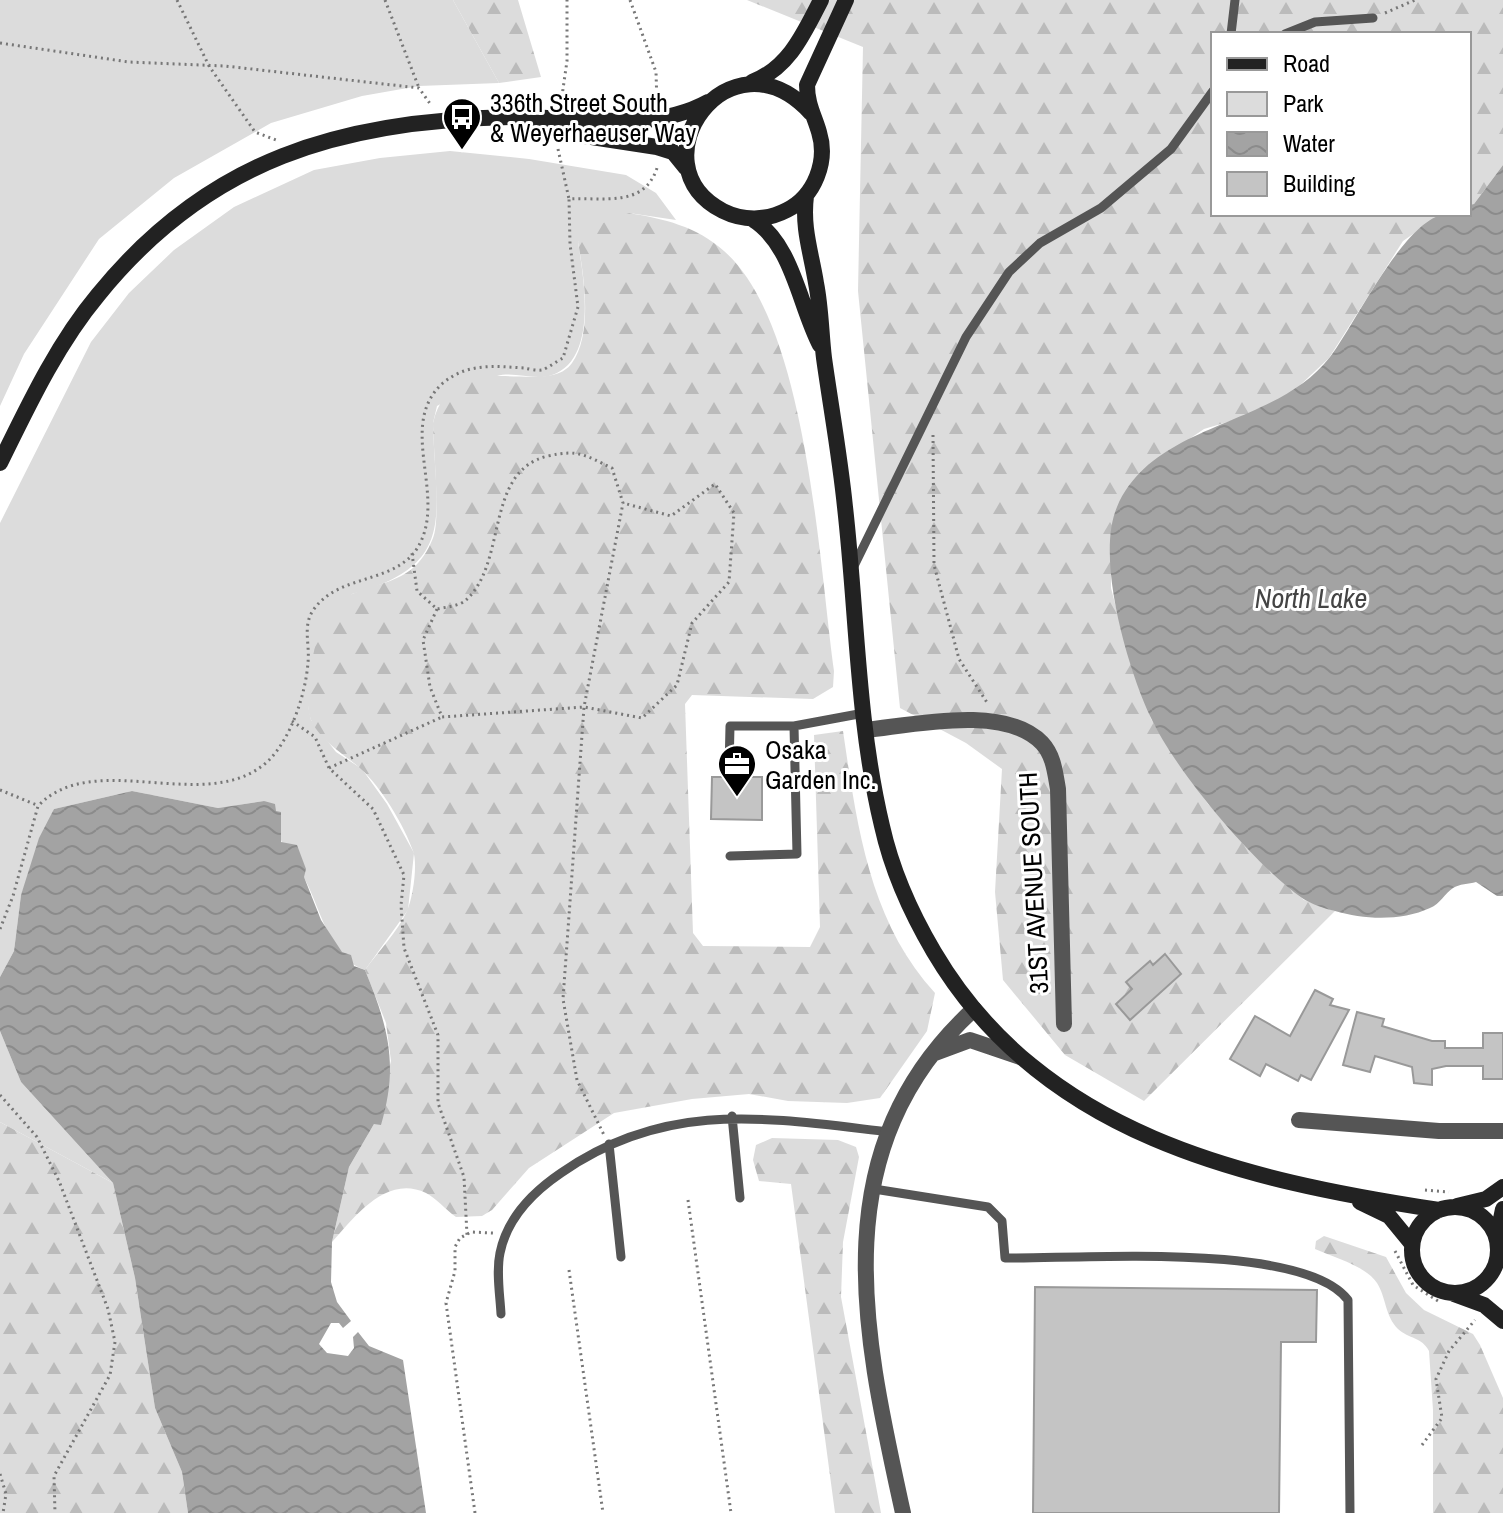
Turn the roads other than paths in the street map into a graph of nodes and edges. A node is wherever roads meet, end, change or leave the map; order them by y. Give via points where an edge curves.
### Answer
1 (821, 0) edge
2 (846, 0) edge
3 (1235, 0) edge
4 (1373, 18) road end
5 (1231, 32) edge
6 (1290, 32) edge
7 (744, 84) junction
8 (1211, 94) edge
9 (708, 102) junction
10 (811, 113) junction
11 (442, 121) junction
12 (690, 175) junction
13 (806, 196) junction
14 (752, 219) junction
15 (823, 352) junction
16 (0, 463) edge
17 (851, 571) junction
18 (865, 722) junction
19 (794, 726) junction
20 (729, 770) dead end
21 (730, 856) dead end
22 (974, 1009) junction
23 (1064, 1024) dead end
24 (930, 1055) junction
25 (1020, 1057) junction
26 (732, 1116) junction
27 (1299, 1120) dead end
28 (1503, 1131) edge
29 (889, 1132) junction
30 (609, 1144) junction
31 (1503, 1187) edge
32 (874, 1189) junction
33 (1337, 1191) junction
34 (740, 1198) dead end
35 (1446, 1209) junction
36 (1503, 1209) edge
37 (1412, 1244) junction
38 (1498, 1245) junction
39 (621, 1257) dead end
40 (1503, 1280) edge
41 (1450, 1299) junction
42 (501, 1314) dead end
43 (1503, 1321) edge
44 (903, 1513) edge
45 (1350, 1513) edge

1 - 7 street via 780,66
2 - 10 street via 811,72
3 - 5 lane
4 - 6 lane via 1315,22
7 - 9 street
7 - 10 street via 782,89
8 - 17 lane via 1171,149 1101,208 1040,243 1009,272 966,337
9 - 11 street via 657,120
9 - 12 street via 688,135
10 - 13 street via 819,129 821,164
11 - 12 street via 529,127 647,145 673,152
11 - 16 street via 384,126 298,148 215,189 182,212 120,269 78,321
12 - 14 street via 714,206
13 - 14 street via 772,217
13 - 15 street via 804,233 816,282
14 - 15 street via 779,245
15 - 17 street
17 - 18 street
18 - 19 lane
18 - 22 street via 882,828 898,879 919,926
18 - 23 street, 31ST AVENUE SOUTH via 1000,722 1024,730 1053,760
19 - 20 lane via 730,726
19 - 21 lane via 797,854
22 - 24 street
22 - 25 street
24 - 25 street via 970,1040
24 - 29 street
25 - 33 street via 1097,1112 1159,1142
26 - 29 lane
26 - 30 lane via 643,1130
26 - 34 lane
27 - 28 street
29 - 32 street
30 - 39 lane
30 - 42 lane via 541,1186 516,1215 499,1256
31 - 35 street via 1486,1199
32 - 44 street via 865,1243 868,1340
32 - 45 lane via 988,1207 1002,1221 1005,1258 1244,1259 1332,1284 1348,1300
33 - 35 street
33 - 37 street via 1389,1216
35 - 37 street via 1417,1230
35 - 38 street via 1480,1215
36 - 38 street
37 - 41 street via 1417,1272
38 - 40 street
38 - 41 street via 1489,1277
41 - 43 street via 1484,1305

